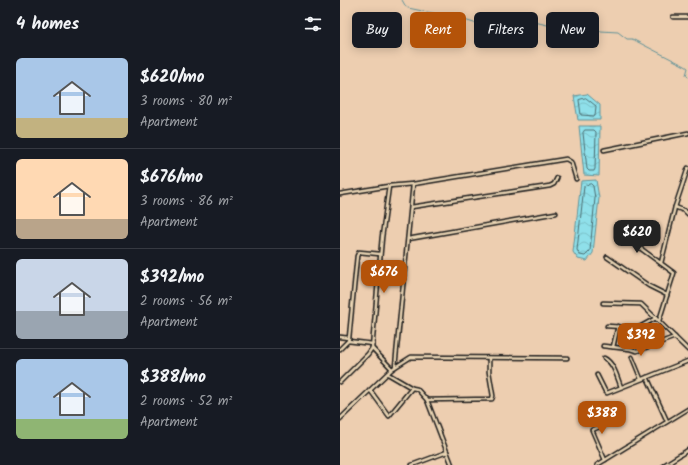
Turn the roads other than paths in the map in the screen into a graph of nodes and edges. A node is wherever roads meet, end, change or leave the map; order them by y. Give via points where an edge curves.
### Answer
1 (673, 16) dead end
2 (688, 17) edge
3 (688, 133) edge
4 (604, 150) dead end
5 (688, 168) edge
6 (557, 178) dead end
7 (576, 179) dead end
8 (413, 184) junction
9 (389, 186) junction
10 (340, 194) edge
11 (411, 207) junction
12 (675, 207) junction
13 (556, 213) dead end
14 (688, 214) edge
15 (621, 234) dead end
16 (408, 238) junction
17 (380, 254) junction
18 (607, 256) dead end
19 (661, 263) junction
20 (667, 295) junction
21 (603, 303) dead end
22 (657, 320) junction
23 (607, 326) dead end
24 (618, 326) junction
25 (340, 337) edge
26 (675, 337) junction
27 (348, 340) junction
28 (373, 344) junction
29 (603, 346) dead end
30 (613, 347) junction
31 (372, 348) junction
32 (340, 349) edge
33 (688, 350) edge
34 (632, 357) dead end
35 (489, 358) junction
36 (567, 358) dead end
37 (604, 358) dead end
38 (688, 360) edge
39 (394, 368) junction
40 (388, 374) junction
41 (597, 375) dead end
42 (647, 377) junction
43 (642, 379) junction
44 (340, 382) edge
45 (622, 387) junction
46 (412, 388) junction
47 (370, 390) junction
48 (427, 400) junction
49 (688, 408) edge
50 (611, 412) dead end
51 (340, 419) edge
52 (667, 421) junction
53 (688, 450) edge
54 (447, 452) junction
55 (605, 460) junction
56 (412, 465) edge
57 (452, 465) edge
58 (597, 465) edge
59 (664, 465) edge

1 - 2 street
3 - 4 street
5 - 12 street
6 - 11 street via 550,186
7 - 8 street via 571,162 566,159
8 - 9 street
8 - 11 street
9 - 10 street
9 - 17 street
11 - 16 street
12 - 14 street
12 - 19 street
13 - 16 street
15 - 19 street
16 - 39 street
17 - 27 street via 359,252 357,256
17 - 28 street
18 - 20 street via 649,286
19 - 20 street via 674,273
20 - 22 street
21 - 22 street via 640,303
22 - 24 street via 640,328
22 - 26 street
23 - 24 street
24 - 30 street
25 - 27 street
26 - 30 street via 637,351
26 - 33 street
27 - 28 street
27 - 32 street
28 - 31 street
29 - 30 street
31 - 39 street
31 - 44 street
34 - 43 street
35 - 36 street
35 - 39 street via 410,357
35 - 48 street via 492,399
37 - 45 street via 612,365
38 - 42 street
39 - 40 street
40 - 46 street
40 - 47 street
41 - 45 street via 606,392
42 - 43 street
42 - 52 street
43 - 45 street
46 - 47 street via 389,416
46 - 48 street
47 - 51 street
48 - 54 street
49 - 52 street
50 - 55 street via 600,427 592,430
52 - 55 street
53 - 59 street
54 - 56 street
54 - 57 street
55 - 58 street

